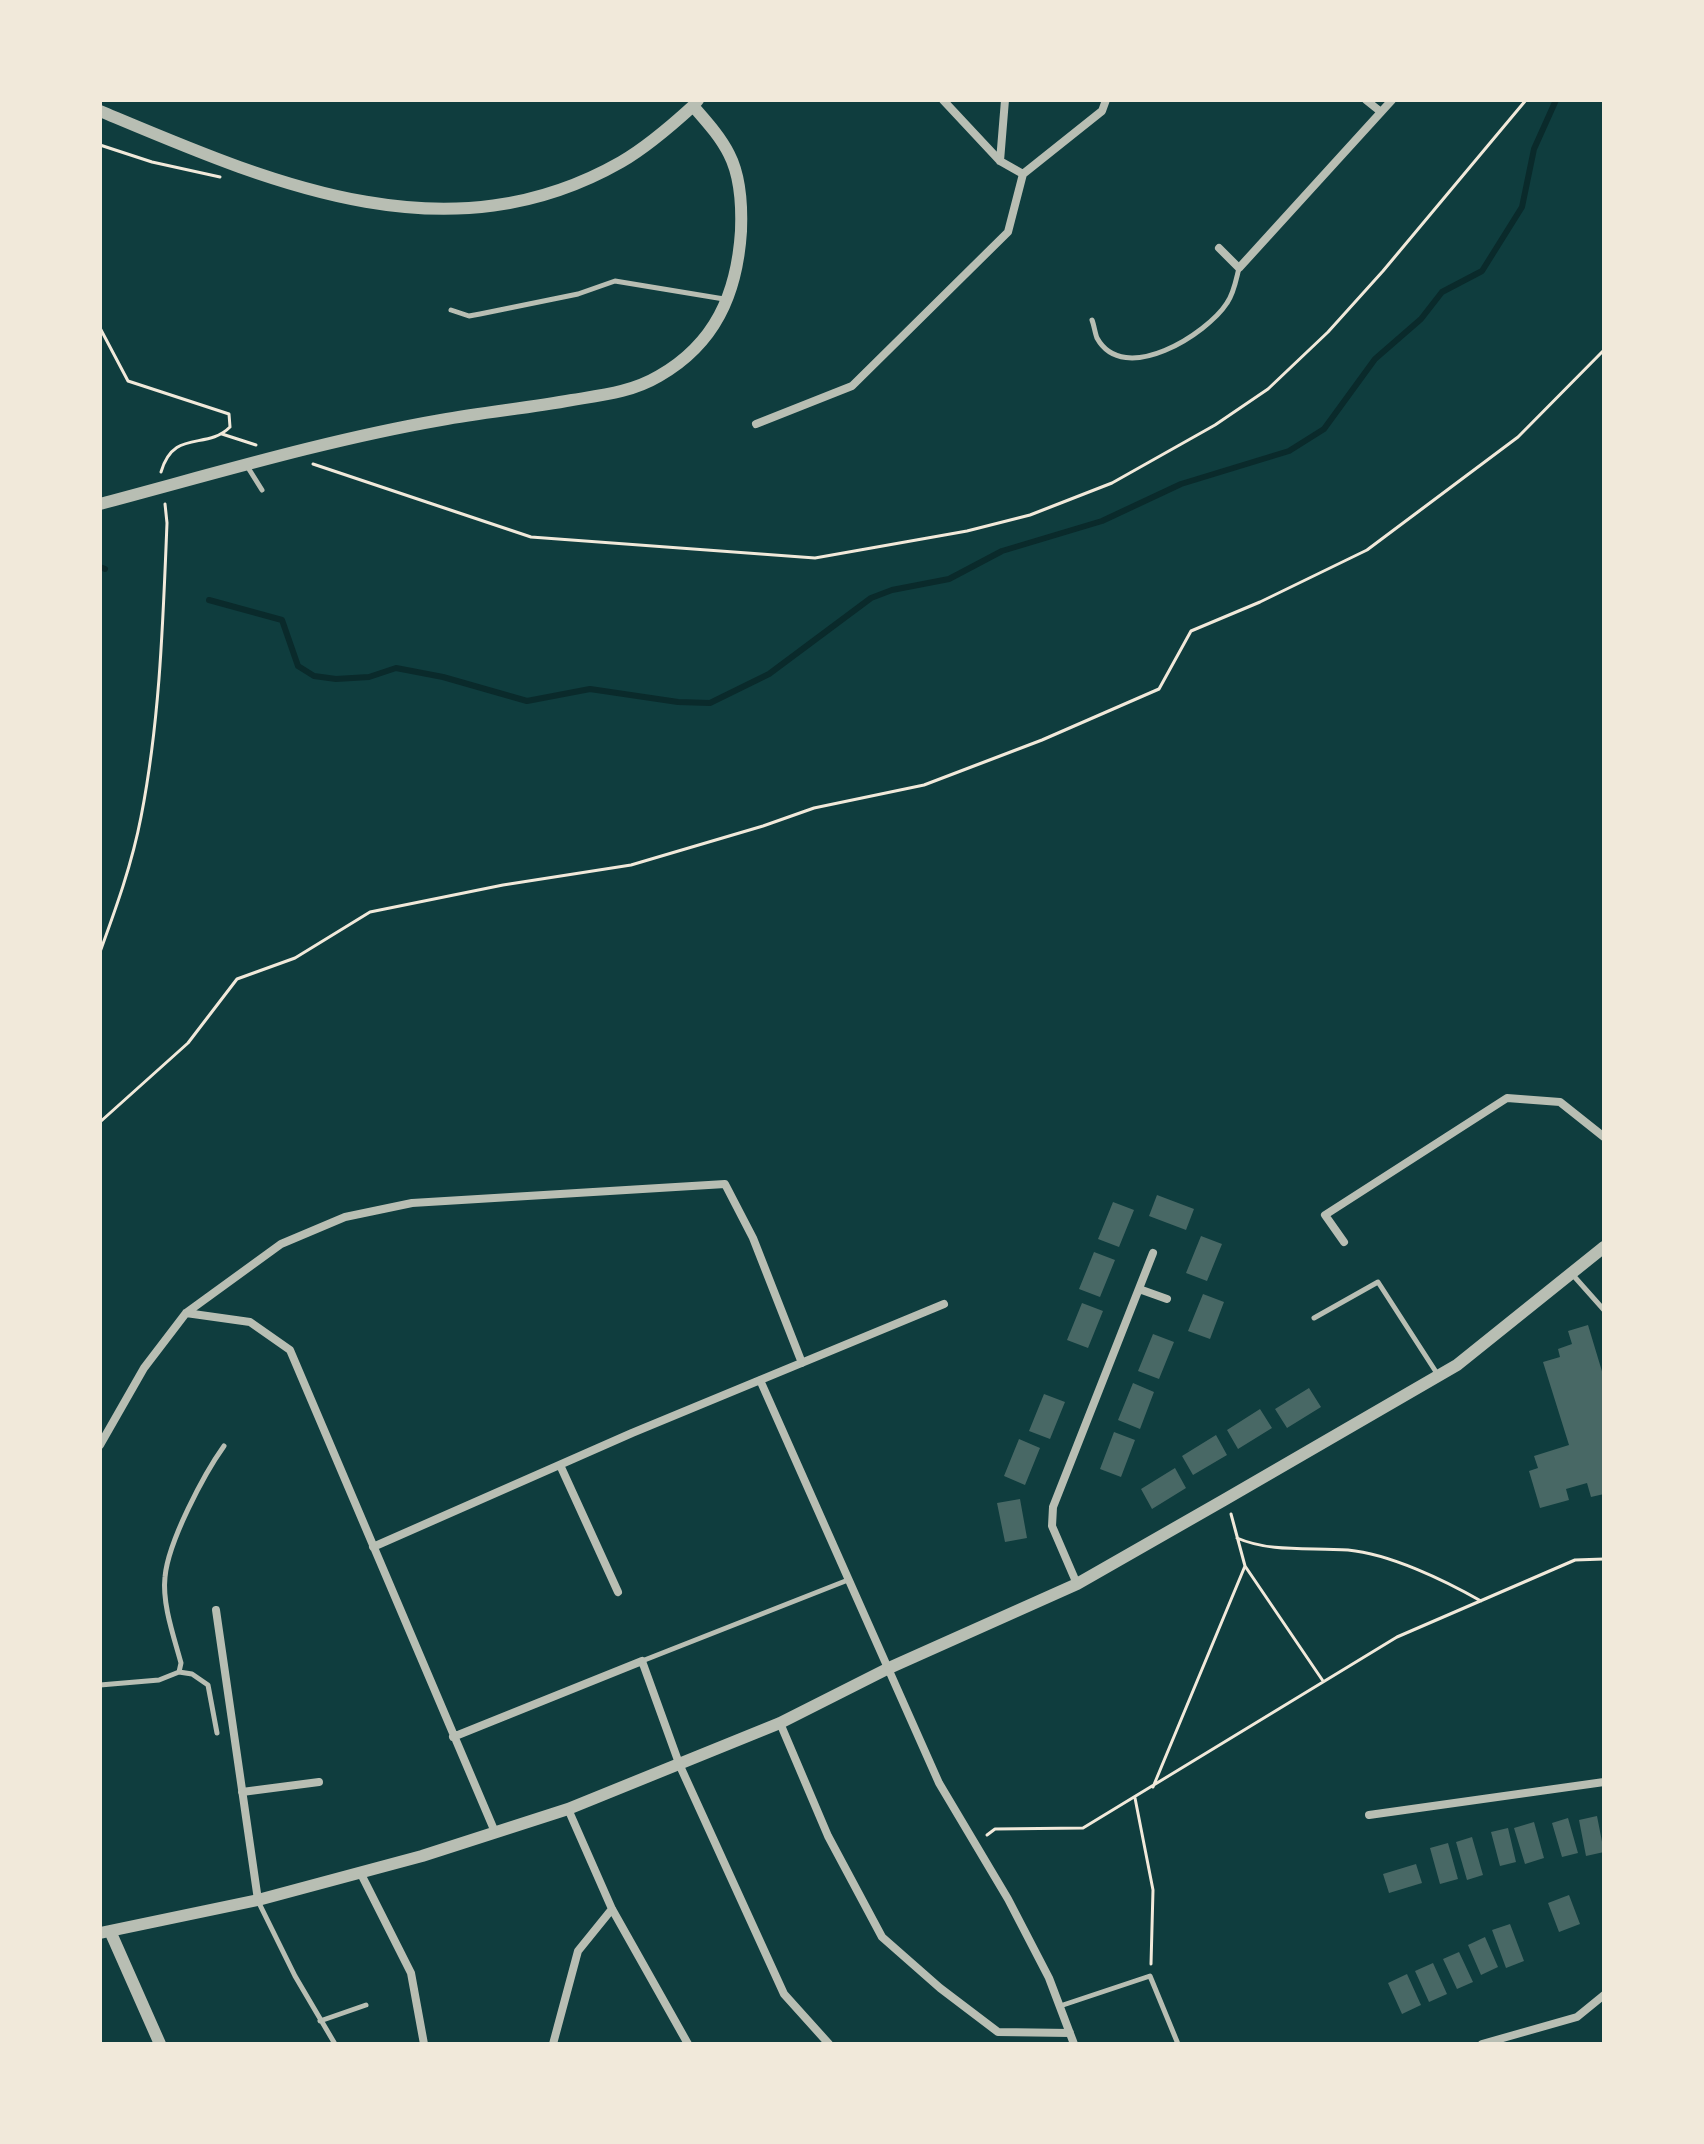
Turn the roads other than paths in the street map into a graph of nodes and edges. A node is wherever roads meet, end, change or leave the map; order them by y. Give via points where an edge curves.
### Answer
1 (943, 100) edge
2 (1005, 100) edge
3 (1106, 100) edge
4 (1366, 100) edge
5 (1392, 100) edge
6 (695, 103) edge
7 (100, 111) edge
8 (1381, 112) junction
9 (1000, 161) junction
10 (1023, 174) junction
11 (1219, 248) dead end
12 (1239, 268) junction
13 (729, 299) junction
14 (451, 310) dead end
15 (1092, 320) dead end
16 (756, 424) dead end
17 (247, 466) junction
18 (262, 490) dead end
19 (100, 504) edge
20 (1604, 1137) edge
21 (1344, 1242) dead end
22 (1604, 1247) edge
23 (1153, 1253) dead end
24 (1572, 1273) junction
25 (1139, 1289) junction
26 (1167, 1299) dead end
27 (944, 1304) dead end
28 (1604, 1310) edge
29 (186, 1313) junction
30 (1314, 1318) dead end
31 (802, 1363) junction
32 (1438, 1375) junction
33 (760, 1380) junction
34 (100, 1445) edge
35 (224, 1446) dead end
36 (560, 1465) junction
37 (373, 1547) junction
38 (849, 1580) junction
39 (1077, 1584) junction
40 (618, 1592) dead end
41 (216, 1610) dead end
42 (642, 1661) junction
43 (889, 1668) junction
44 (179, 1672) junction
45 (100, 1685) edge
46 (780, 1723) junction
47 (217, 1733) dead end
48 (453, 1737) junction
49 (680, 1766) junction
50 (319, 1782) dead end
51 (1604, 1782) edge
52 (242, 1792) junction
53 (568, 1809) junction
54 (1369, 1815) dead end
55 (495, 1832) junction
56 (360, 1872) junction
57 (258, 1900) junction
58 (612, 1909) junction
59 (105, 1932) edge
60 (1604, 1995) edge
61 (366, 2005) dead end
62 (1060, 2006) junction
63 (320, 2021) junction
64 (1070, 2033) junction
65 (160, 2044) edge
66 (335, 2044) edge
67 (424, 2044) edge
68 (553, 2044) edge
69 (688, 2044) edge
70 (829, 2044) edge
71 (1074, 2044) edge
72 (1178, 2044) edge
73 (1482, 2044) edge

1 - 9 street
2 - 9 street
3 - 10 street via 1102,111
4 - 8 street
5 - 8 street
6 - 7 street via 620,163 549,194 437,209 377,205 305,190 234,167
6 - 13 street via 730,156 737,179 740,244
8 - 12 street
9 - 10 street
10 - 16 street via 1008,232 852,386
11 - 12 street
12 - 15 lane via 1229,301 1218,315 1155,355 1130,357 1106,348
13 - 14 lane via 615,281 578,294 469,316
13 - 17 street via 714,328 679,365 625,392 442,419
17 - 18 lane
17 - 19 street
20 - 21 street via 1560,1102 1507,1098 1325,1215
22 - 24 street
23 - 25 street
24 - 28 lane
24 - 32 street
25 - 26 street
25 - 39 street via 1053,1507 1052,1526
27 - 31 street
29 - 31 street via 281,1244 345,1217 412,1203 725,1184 753,1238
29 - 34 street via 144,1368
29 - 37 street via 250,1322 290,1350
30 - 32 lane via 1378,1282
31 - 33 street
32 - 39 street
33 - 36 street
33 - 38 street
35 - 44 lane via 175,1541 165,1576
36 - 37 street
36 - 40 street
37 - 48 street
38 - 42 lane
38 - 43 street
39 - 43 street
41 - 52 street
42 - 48 street
42 - 49 street
43 - 46 street
43 - 62 street via 939,1783 1008,1899
44 - 45 lane via 159,1680
44 - 47 lane via 208,1685
46 - 49 street
46 - 64 street via 828,1836 882,1937 998,2032
48 - 55 street
49 - 53 street
49 - 70 street via 784,1994
50 - 52 street
51 - 54 street
52 - 57 street
53 - 55 street
53 - 58 street
55 - 56 street
56 - 57 street
56 - 67 street via 411,1973
57 - 59 street
57 - 63 lane
58 - 68 street via 578,1951
58 - 69 street
59 - 65 street
60 - 73 street via 1577,2017
61 - 63 lane
62 - 64 street
62 - 72 lane via 1150,1976
63 - 66 lane
64 - 71 street

